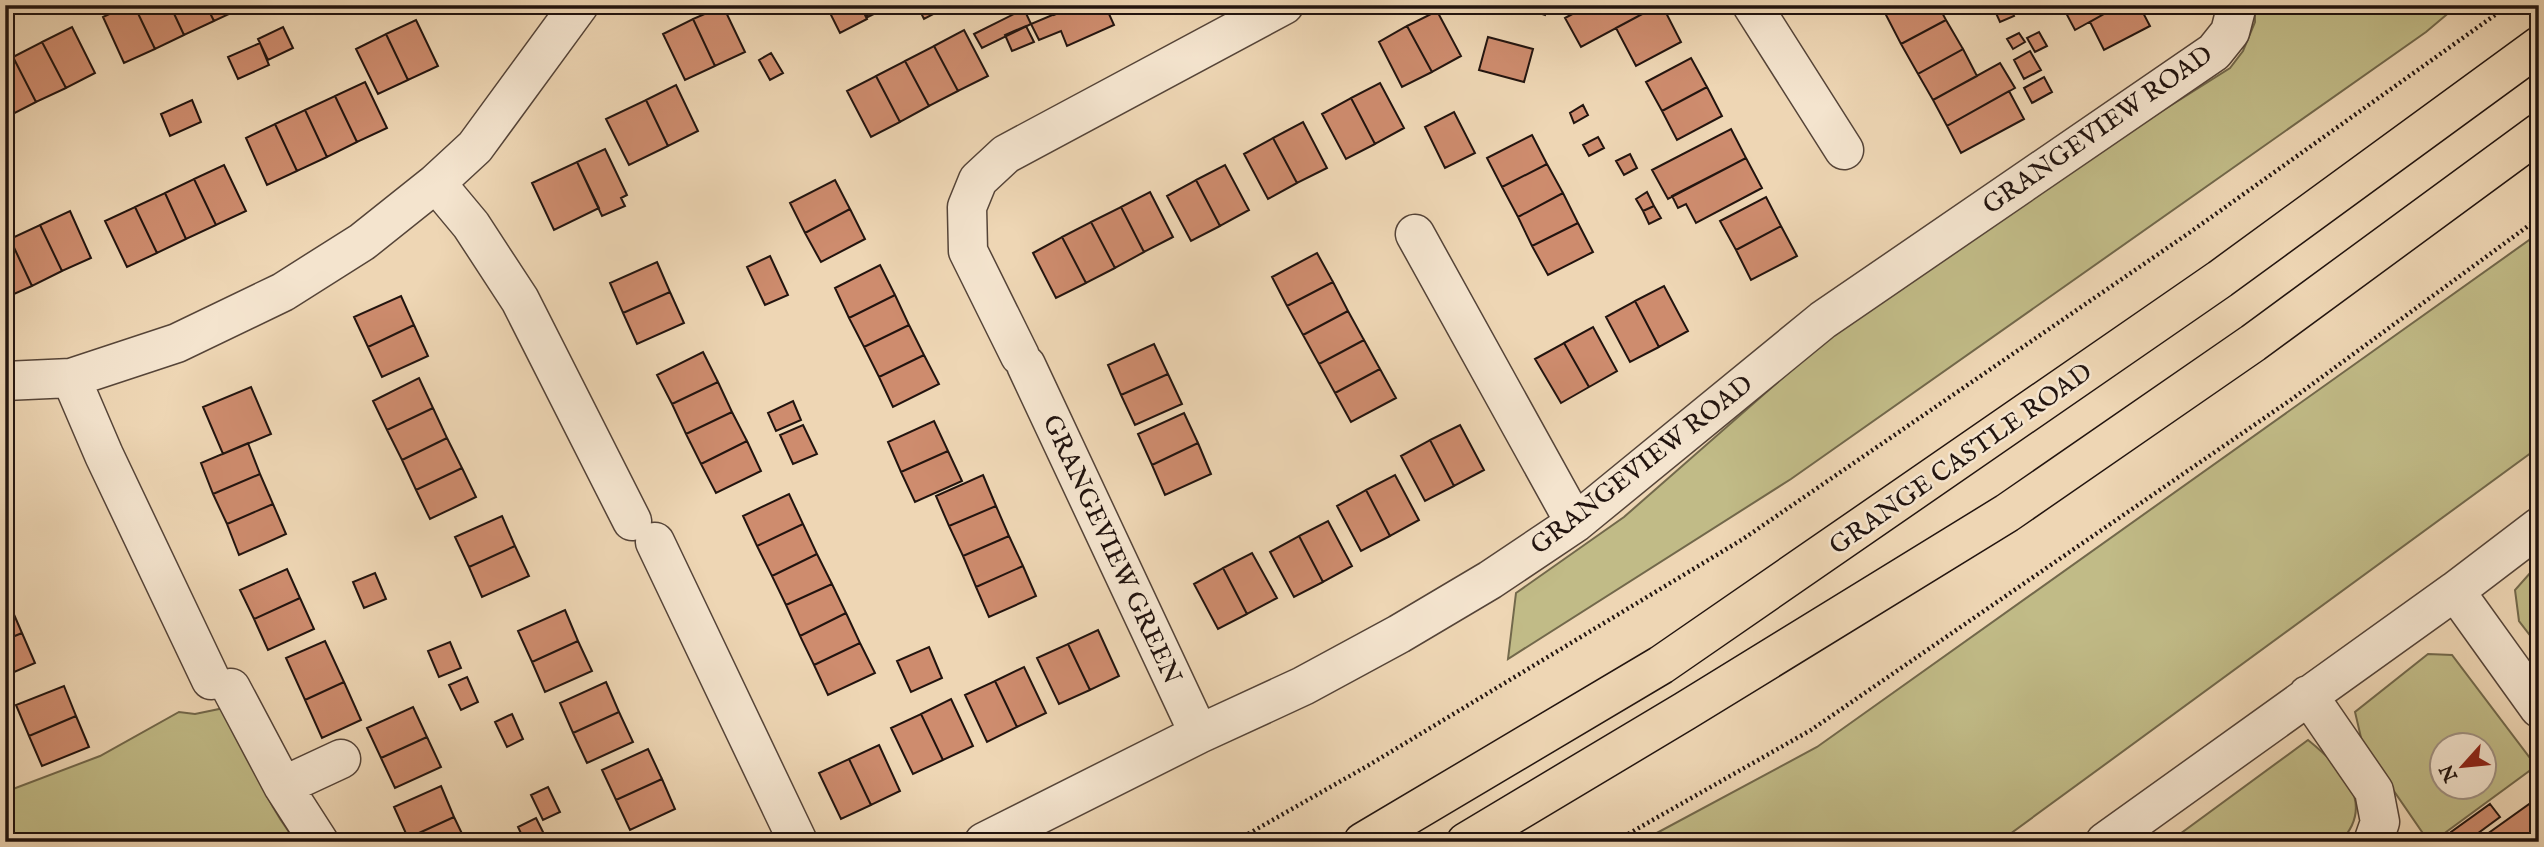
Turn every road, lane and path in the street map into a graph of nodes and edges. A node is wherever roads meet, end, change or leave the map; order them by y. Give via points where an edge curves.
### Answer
1 (579, 5) edge
2 (1284, 5) edge
3 (1752, 5) edge
4 (2237, 5) edge
5 (2509, 5) edge
6 (1228, 19) edge
7 (2539, 46) edge
8 (2539, 133) edge
9 (1844, 150) dead end
10 (436, 183) junction
11 (2539, 218) edge
12 (1415, 234) dead end
13 (71, 378) junction
14 (5, 381) edge
15 (1575, 523) junction
16 (2539, 527) edge
17 (2455, 591) junction
18 (2308, 695) junction
19 (2539, 708) edge
20 (1199, 734) junction
21 (341, 759) dead end
22 (283, 786) junction
23 (319, 842) edge
24 (798, 842) edge
25 (984, 842) edge
26 (1234, 842) edge
27 (1363, 842) edge
28 (1466, 842) edge
29 (1614, 842) edge
30 (2105, 842) edge
31 (2373, 842) edge

1 - 10 street via 475,148
2 - 6 street, GRANGEVIEW GREEN
3 - 9 street
4 - 15 street, GRANGEVIEW ROAD via 2230,33 2214,52 1833,313
5 - 26 path via 2189,233 1743,539
6 - 20 street, GRANGEVIEW GREEN via 1006,154 978,180 967,207 968,251
7 - 27 main road, GRANGE CASTLE ROAD via 2209,287 1661,665
8 - 28 main road via 2253,343 2007,513
10 - 13 street via 362,242 283,292 177,343
10 - 24 street via 471,225 520,300 643,532
11 - 29 path via 2292,399 1811,730
12 - 15 street
13 - 14 street
13 - 22 street via 104,455 221,684
15 - 20 street, GRANGEVIEW ROAD via 1399,634 1303,687
16 - 17 street
17 - 18 street
17 - 19 street
18 - 30 street
18 - 31 street via 2375,791 2380,822
20 - 25 street, GRANGEVIEW ROAD
21 - 22 street
22 - 23 street

